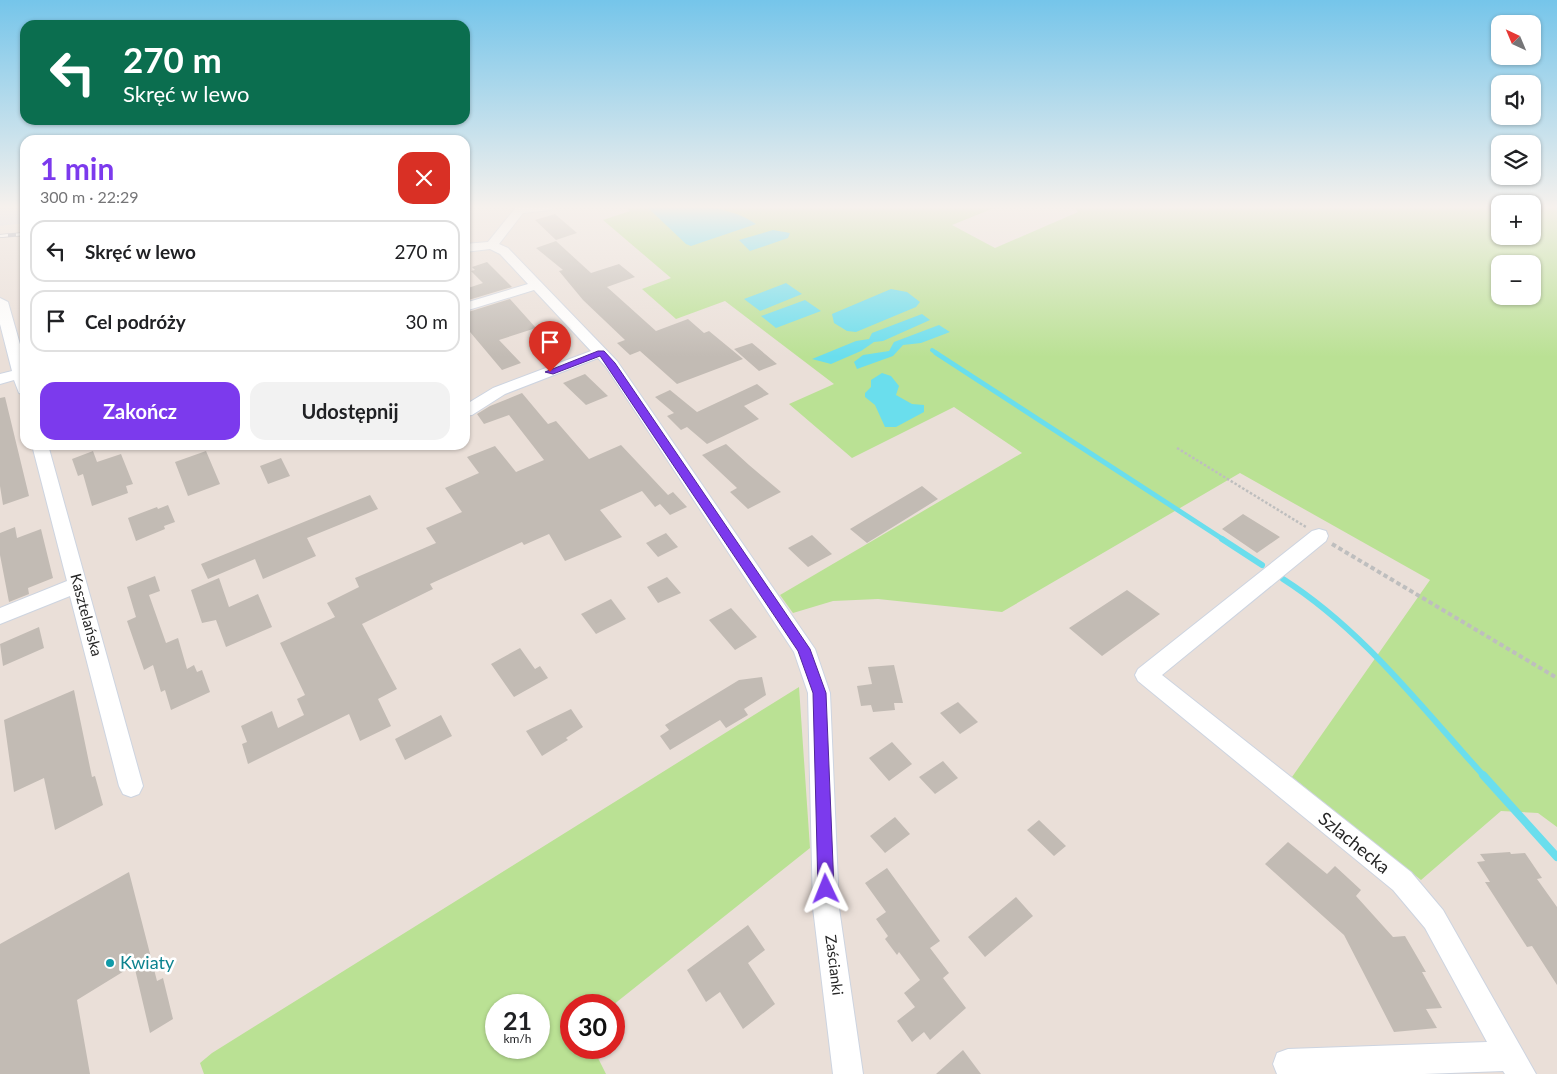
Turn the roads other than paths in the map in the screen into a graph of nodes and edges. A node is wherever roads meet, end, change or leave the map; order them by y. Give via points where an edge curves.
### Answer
1 (508, 256) edge
2 (537, 285) junction
3 (0, 302) edge
4 (470, 305) edge
5 (601, 352) junction
6 (20, 364) edge
7 (20, 374) edge
8 (0, 379) edge
9 (470, 409) edge
10 (41, 450) edge
11 (1319, 536) road end
12 (78, 585) junction
13 (0, 616) edge
14 (131, 786) dead end
15 (1288, 1064) dead end
16 (1516, 1065) edge
17 (848, 1074) edge

1 - 2 street, Zaścianki
2 - 4 street
2 - 5 street, Zaścianki
3 - 6 street
5 - 9 street via 499,391
5 - 17 street, Zaścianki via 804,649 819,693 826,908
7 - 8 street
10 - 12 street, Kasztelańska
11 - 16 street, Szlachecka via 1146,675 1402,881 1434,919
12 - 13 street
12 - 14 street, Kasztelańska
15 - 16 street, Szlachecka

